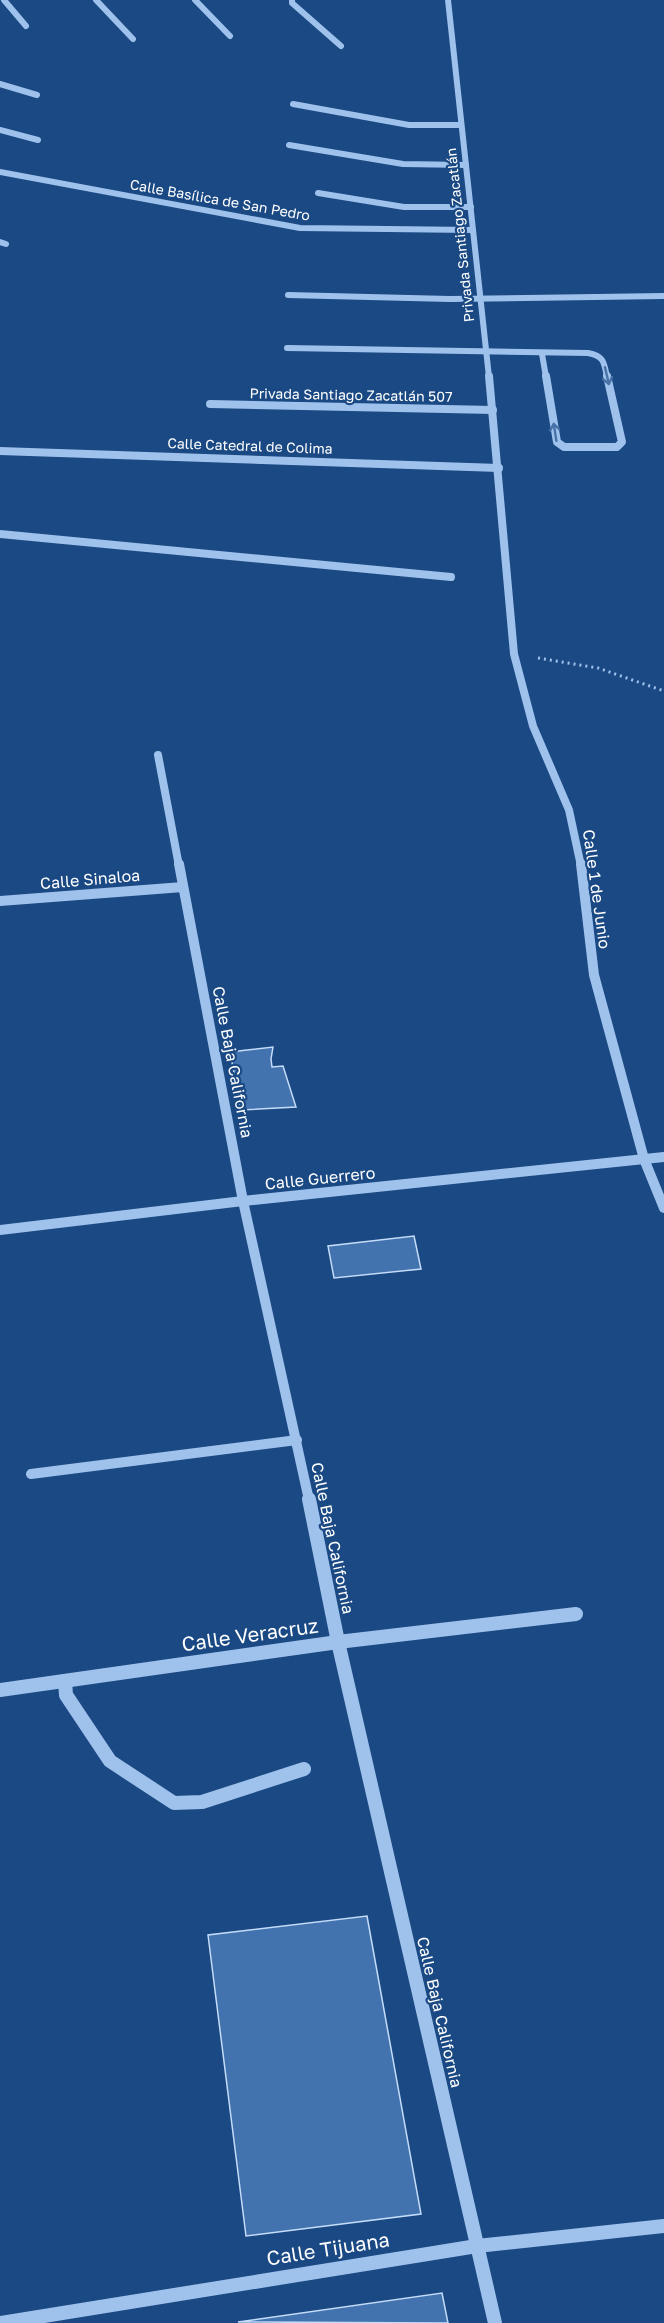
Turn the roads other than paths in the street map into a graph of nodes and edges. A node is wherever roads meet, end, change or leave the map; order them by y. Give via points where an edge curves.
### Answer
1 (4, 0) edge
2 (96, 0) edge
3 (195, 0) edge
4 (292, 0) edge
5 (448, 0) edge
6 (26, 26) dead end
7 (230, 36) dead end
8 (133, 39) dead end
9 (341, 46) dead end
10 (0, 84) edge
11 (37, 95) dead end
12 (293, 104) dead end
13 (461, 125) junction
14 (0, 130) edge
15 (38, 141) dead end
16 (289, 145) dead end
17 (466, 165) junction
18 (0, 172) edge
19 (318, 193) dead end
20 (471, 207) junction
21 (473, 230) junction
22 (288, 295) dead end
23 (664, 296) edge
24 (480, 298) junction
25 (287, 348) dead end
26 (486, 353) junction
27 (542, 354) junction
28 (210, 404) dead end
29 (493, 410) junction
30 (0, 451) edge
31 (499, 468) junction
32 (0, 534) edge
33 (451, 577) dead end
34 (158, 755) dead end
35 (183, 887) junction
36 (0, 901) edge
37 (664, 1157) edge
38 (644, 1159) junction
39 (243, 1201) junction
40 (664, 1208) edge
41 (0, 1230) edge
42 (297, 1440) junction
43 (31, 1474) dead end
44 (576, 1614) dead end
45 (338, 1642) junction
46 (65, 1681) junction
47 (0, 1690) edge
48 (304, 1769) dead end
49 (664, 2226) edge
50 (477, 2246) junction
51 (1, 2323) edge
52 (495, 2323) edge

1 - 6 street
2 - 8 street
3 - 7 street
4 - 9 street
5 - 13 street, Privada Santiago Zacatlán
10 - 11 street
12 - 13 street via 409,125
13 - 17 street, Privada Santiago Zacatlán
14 - 15 street
16 - 17 street via 403,164
17 - 20 street, Privada Santiago Zacatlán
18 - 21 street, Calle Basílica de San Pedro via 300,228
19 - 20 street via 404,207
20 - 21 street, Privada Santiago Zacatlán
21 - 24 street, Privada Santiago Zacatlán
22 - 24 street
23 - 24 street
24 - 26 street, Privada Santiago Zacatlán
25 - 26 street
26 - 27 street
26 - 29 street, Privada Santiago Zacatlán
27 -> 27 street via 588,353 603,359 622,442 617,447 564,447 556,442
28 - 29 street, Privada Santiago Zacatlán 507
29 - 31 street, Privada Santiago Zacatlán
30 - 31 street, Calle Catedral de Colima
31 - 38 street, Calle 1 de Junio via 514,654 533,726 569,810 581,863 594,975
32 - 33 street
34 - 35 street, Calle Baja California
35 - 36 street, Calle Sinaloa
35 - 39 street, Calle Baja California
37 - 38 street, Calle Guerrero
38 - 39 street, Calle Guerrero
38 - 40 street, Calle 1 de Junio
39 - 41 street, Calle Guerrero
39 - 42 street, Calle Baja California
42 - 43 street
42 - 45 street, Calle Baja California
44 - 45 street, Calle Veracruz
45 - 46 street, Calle Veracruz
45 - 50 street, Calle Baja California
46 - 47 street, Calle Veracruz
46 - 48 street via 66,1695 110,1761 174,1803 202,1802
49 - 50 street, Calle Tijuana
50 - 51 street, Calle Tijuana
50 - 52 street, Calle Baja California

